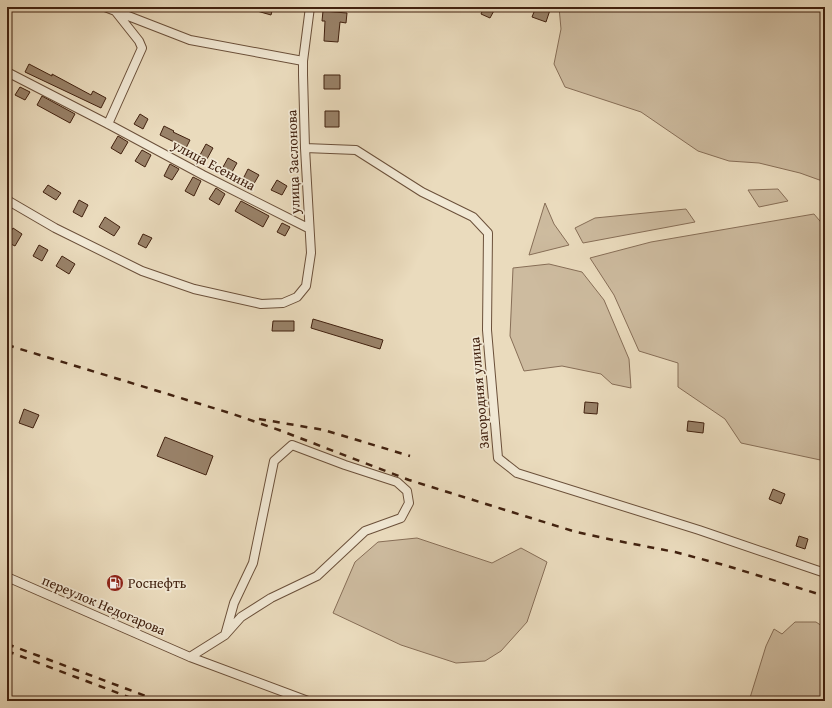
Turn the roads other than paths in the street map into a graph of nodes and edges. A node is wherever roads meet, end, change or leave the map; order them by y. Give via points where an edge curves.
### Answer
1 (105, 7) edge
2 (310, 7) edge
3 (116, 12) junction
4 (303, 61) junction
5 (7, 72) edge
6 (108, 124) junction
7 (305, 148) junction
8 (7, 200) edge
9 (308, 228) junction
10 (825, 573) edge
11 (7, 577) edge
12 (224, 635) junction
13 (190, 657) junction
14 (308, 701) edge

1 - 3 street
2 - 4 street, улица Заслонова
3 - 4 street via 190,40
3 - 6 street via 142,48
4 - 7 street, улица Заслонова
5 - 6 street, улица Есенина
6 - 9 street, улица Есенина
7 - 9 street, улица Заслонова
7 - 10 street, Загородняя улица via 356,150 422,192 473,217 488,233 487,330 498,458 517,474 700,530
8 - 9 street, улица Заслонова via 55,228 142,271 194,289 261,304 282,303 297,297 306,286 311,254
11 - 13 street, переулок Недогарова
12 - 12 street via 234,603 253,563 274,461 292,445 397,482 407,491 410,503 401,518 365,531 317,576 271,598 241,617
12 - 13 street
13 - 14 street, переулок Недогарова

